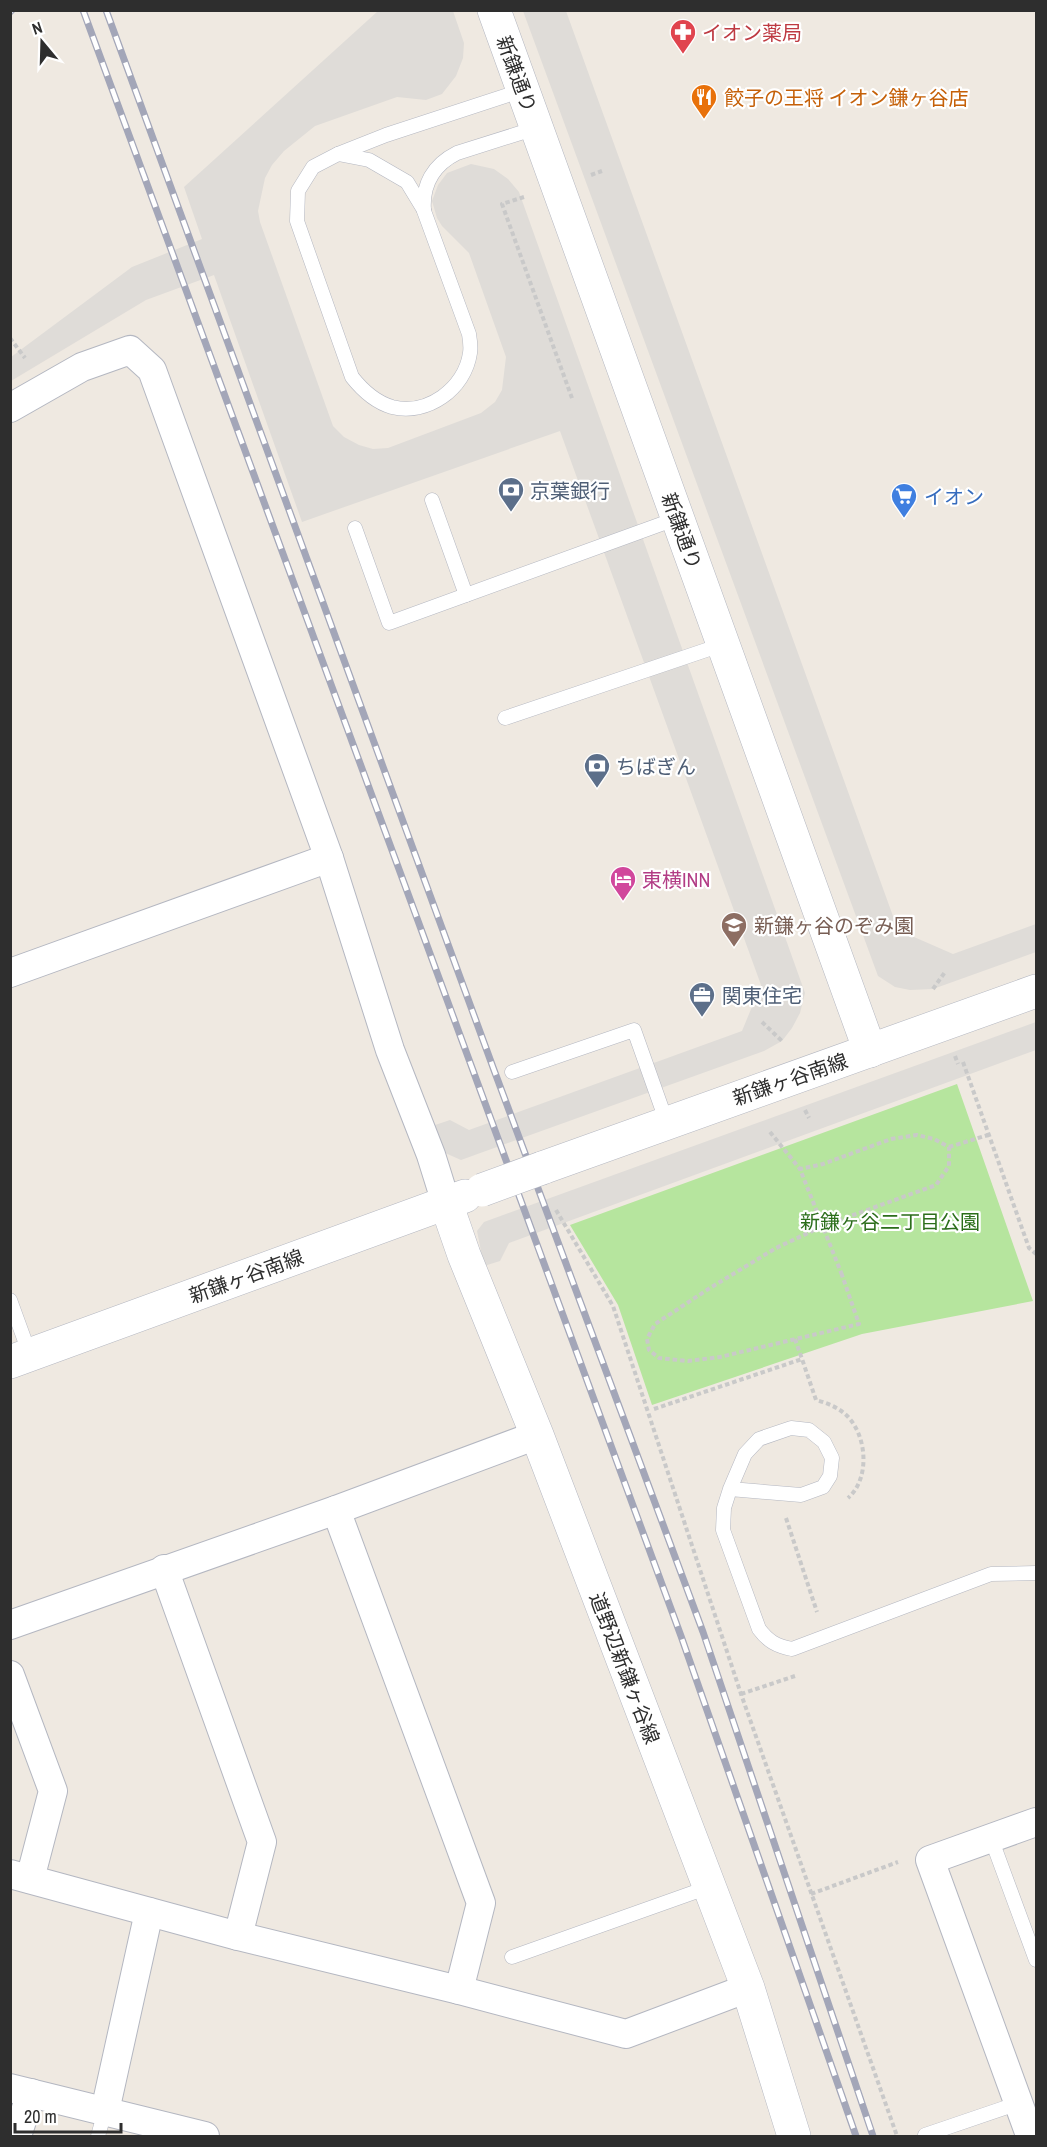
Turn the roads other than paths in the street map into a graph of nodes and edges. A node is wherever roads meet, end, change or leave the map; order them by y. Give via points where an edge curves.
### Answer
1 (494, 10) edge
2 (523, 90) junction
3 (536, 128) junction
4 (338, 154) junction
5 (424, 211) junction
6 (10, 408) edge
7 (432, 500) dead end
8 (678, 518) junction
9 (355, 528) dead end
10 (466, 595) junction
11 (724, 644) junction
12 (505, 718) dead end
13 (329, 858) junction
14 (10, 973) edge
15 (1036, 991) edge
16 (870, 1051) junction
17 (512, 1072) dead end
18 (667, 1123) junction
19 (446, 1203) junction
20 (10, 1300) edge
21 (20, 1358) edge
22 (537, 1435) junction
23 (730, 1489) junction
24 (336, 1510) junction
25 (164, 1569) junction
26 (1036, 1573) edge
27 (10, 1625) edge
28 (10, 1675) edge
29 (1036, 1822) edge
30 (991, 1838) junction
31 (20, 1876) edge
32 (709, 1887) junction
33 (149, 1912) junction
34 (238, 1936) junction
35 (512, 1957) dead end
36 (1036, 1960) edge
37 (748, 1988) junction
38 (459, 1990) junction
39 (21, 2090) edge
40 (1019, 2103) junction
41 (101, 2124) edge
42 (925, 2135) dead end
43 (17, 2136) edge
44 (205, 2136) edge
45 (794, 2136) edge
46 (1033, 2136) edge

1 - 2 street, 新鎌通り
2 - 3 street, 新鎌通り
2 - 4 lane
3 - 5 lane via 446,159 430,177 423,199
3 - 8 street, 新鎌通り
4 - 5 lane via 369,160 407,182
4 - 5 lane via 312,167 298,191 297,221 352,377 362,391 393,407 419,407 443,396 466,369 470,352 470,334
6 - 13 street via 82,367 129,350 152,370
7 - 10 lane
8 - 10 lane
8 - 11 street, 新鎌通り
9 - 10 lane via 389,623
11 - 12 lane
11 - 16 street, 新鎌通り
13 - 14 street
13 - 19 street via 390,1050
15 - 16 street, 新鎌ヶ谷南線
16 - 18 street, 新鎌ヶ谷南線
17 - 18 lane via 634,1030
18 - 19 street, 新鎌ヶ谷南線, bridge
19 - 21 street, 新鎌ヶ谷南線
19 - 22 street, 道野辺新鎌ヶ谷線
20 - 21 lane
22 - 24 street
22 - 32 street, 道野辺新鎌ヶ谷線
23 - 23 lane via 745,1454 759,1439 791,1428 809,1430 824,1442 832,1458 830,1476 823,1487 801,1495
23 - 26 lane via 723,1530 759,1629 768,1641 781,1647 792,1649 991,1574
24 - 25 street
24 - 38 street via 481,1903
25 - 27 street
25 - 34 street via 262,1842
28 - 31 street via 53,1791
29 - 30 street
30 - 36 lane
30 - 40 street via 930,1860
31 - 33 street
32 - 35 lane
32 - 37 street, 道野辺新鎌ヶ谷線
33 - 34 street
33 - 41 street
34 - 38 street
37 - 38 street via 626,2034
37 - 45 street, 道野辺新鎌ヶ谷線
39 - 41 street
39 - 43 street
40 - 42 lane
40 - 46 street
41 - 44 street

